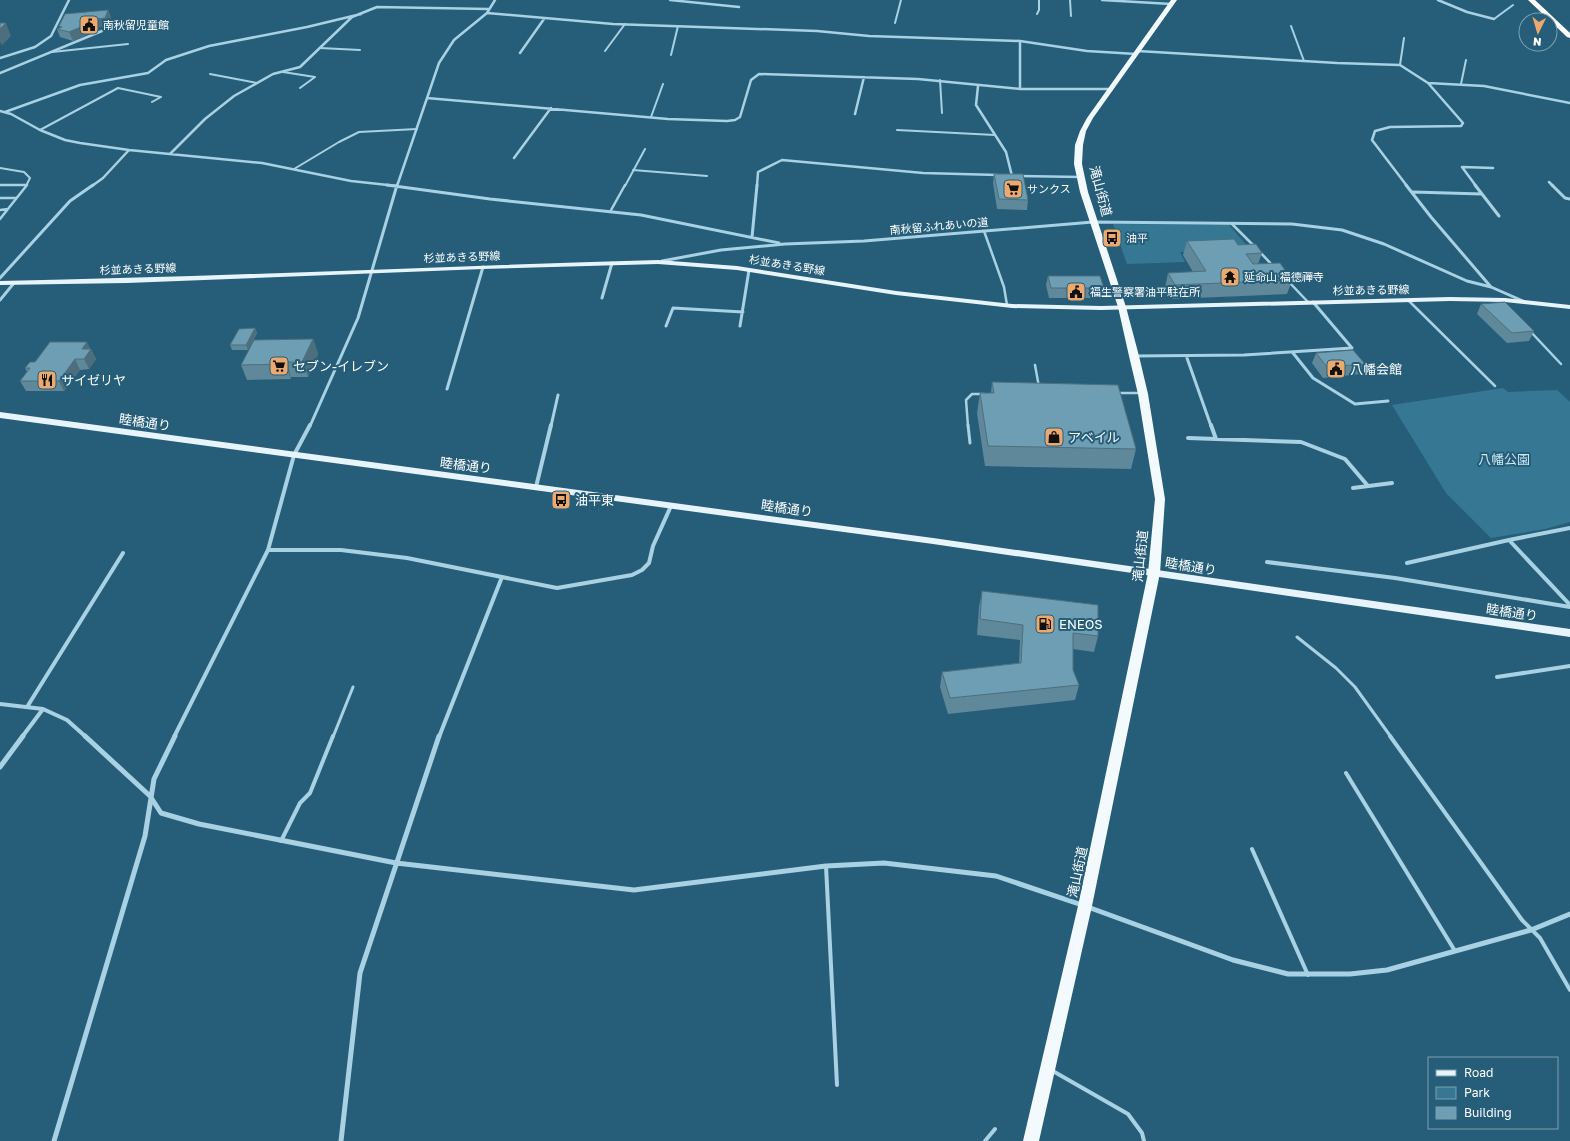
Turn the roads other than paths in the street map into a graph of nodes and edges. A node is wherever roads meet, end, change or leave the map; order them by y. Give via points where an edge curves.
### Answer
1 (69, 0) edge
2 (495, 0) edge
3 (670, 0) edge
4 (698, 0) edge
5 (901, 0) edge
6 (1039, 0) edge
7 (1070, 0) edge
8 (1102, 0) edge
9 (1438, 0) edge
10 (1531, 0) edge
11 (1542, 0) edge
12 (695, 2) junction
13 (1172, 2) edge
14 (1513, 5) dead end
15 (738, 7) dead end
16 (488, 9) junction
17 (487, 13) junction
18 (361, 14) junction
19 (1037, 14) dead end
20 (1071, 16) dead end
21 (544, 19) junction
22 (1494, 19) joint
23 (895, 23) dead end
24 (625, 24) junction
25 (114, 26) dead end
26 (678, 26) junction
27 (1291, 26) dead end
28 (1570, 37) edge
29 (1404, 38) dead end
30 (1020, 41) junction
31 (128, 44) dead end
32 (320, 48) junction
33 (360, 50) dead end
34 (605, 51) dead end
35 (50, 52) junction
36 (1137, 52) junction
37 (520, 53) dead end
38 (671, 55) dead end
39 (0, 58) edge
40 (1466, 60) dead end
41 (1304, 61) junction
42 (1400, 65) junction
43 (284, 72) junction
44 (0, 73) edge
45 (210, 74) dead end
46 (864, 77) junction
47 (940, 80) junction
48 (257, 83) junction
49 (1428, 83) junction
50 (663, 84) dead end
51 (1461, 84) junction
52 (978, 86) junction
53 (300, 88) dead end
54 (1020, 89) junction
55 (1109, 89) junction
56 (427, 98) junction
57 (152, 102) dead end
58 (1570, 103) edge
59 (551, 108) junction
60 (2, 112) edge
61 (942, 113) dead end
62 (854, 114) dead end
63 (651, 117) junction
64 (417, 129) junction
65 (40, 130) junction
66 (897, 130) dead end
67 (995, 135) junction
68 (645, 149) dead end
69 (129, 150) junction
70 (170, 154) junction
71 (514, 158) dead end
72 (1493, 168) dead end
73 (0, 169) edge
74 (294, 169) junction
75 (633, 170) junction
76 (707, 176) dead end
77 (1012, 176) junction
78 (1081, 177) junction
79 (1549, 182) dead end
80 (0, 185) edge
81 (26, 185) junction
82 (397, 186) junction
83 (1413, 192) junction
84 (1482, 194) junction
85 (0, 198) edge
86 (16, 198) junction
87 (1570, 199) edge
88 (0, 210) edge
89 (8, 210) junction
90 (610, 212) junction
91 (1499, 216) dead end
92 (0, 219) edge
93 (1093, 222) junction
94 (1232, 224) junction
95 (984, 231) junction
96 (752, 237) junction
97 (785, 244) junction
98 (658, 262) junction
99 (612, 263) junction
100 (483, 267) junction
101 (1275, 268) edge
102 (749, 270) junction
103 (372, 271) junction
104 (0, 278) edge
105 (1286, 280) edge
106 (0, 283) edge
107 (14, 283) junction
108 (1491, 287) junction
109 (602, 298) dead end
110 (0, 300) edge
111 (1408, 300) junction
112 (1311, 302) junction
113 (1523, 302) junction
114 (1007, 305) junction
115 (1122, 307) junction
116 (1570, 307) edge
117 (743, 312) junction
118 (666, 326) dead end
119 (740, 326) dead end
120 (1528, 329) edge
121 (1293, 353) junction
122 (1134, 356) junction
123 (1187, 358) junction
124 (1561, 364) dead end
125 (1035, 365) dead end
126 (1495, 386) dead end
127 (447, 389) dead end
128 (1115, 393) edge
129 (988, 394) edge
130 (1040, 394) edge
131 (1143, 394) junction
132 (558, 395) dead end
133 (1388, 401) dead end
134 (0, 415) edge
135 (1188, 438) dead end
136 (1216, 440) junction
137 (970, 443) dead end
138 (294, 455) junction
139 (1392, 483) dead end
140 (1368, 486) junction
141 (536, 487) junction
142 (1353, 488) dead end
143 (671, 506) junction
144 (1570, 528) edge
145 (1508, 540) junction
146 (268, 550) junction
147 (123, 553) dead end
148 (1267, 562) dead end
149 (1407, 563) dead end
150 (1154, 573) junction
151 (502, 577) junction
152 (1570, 606) edge
153 (1570, 633) edge
154 (1297, 637) dead end
155 (1570, 666) edge
156 (1497, 677) dead end
157 (353, 687) dead end
158 (0, 704) edge
159 (27, 707) junction
160 (43, 709) junction
161 (0, 767) edge
162 (1346, 773) dead end
163 (150, 796) junction
164 (281, 841) junction
165 (1252, 849) dead end
166 (396, 862) junction
167 (826, 866) junction
168 (1086, 906) junction
169 (1570, 914) edge
170 (1532, 930) junction
171 (1454, 951) junction
172 (1308, 975) junction
173 (1570, 990) edge
174 (1048, 1068) junction
175 (836, 1086) dead end
176 (995, 1129) dead end
177 (54, 1141) edge
178 (341, 1141) edge
179 (986, 1141) edge
180 (1031, 1141) edge
181 (1144, 1141) edge

1 - 39 street via 51,36 35,47
2 - 16 street
3 - 12 street
4 - 12 street
5 - 23 lane
6 - 19 lane
7 - 20 lane
8 - 13 street
9 - 22 street via 1467,12
10 - 28 highway
11 - 28 highway
12 - 15 street
13 - 36 highway, 滝山街道
14 - 22 lane
16 - 17 street
16 - 18 street via 377,7
17 - 21 street
17 - 56 street via 454,40 439,63
18 - 32 street via 352,18
18 - 60 street via 209,46 166,60 148,73 80,85
21 - 24 street
21 - 37 street
24 - 26 street
24 - 34 lane
25 - 35 street
26 - 30 street
26 - 38 lane
27 - 41 lane
29 - 42 lane
30 - 36 street via 1087,51
30 - 54 street
31 - 35 lane
32 - 33 lane
32 - 43 street via 300,67
35 - 44 street
36 - 41 street
36 - 55 highway, 滝山街道
40 - 51 lane
41 - 42 street
42 - 49 street
43 - 48 street via 273,74
43 - 53 lane via 315,77
45 - 48 lane
46 - 47 street
46 - 62 street
46 - 63 street via 758,74 751,80 740,117 735,120
47 - 52 street
47 - 61 lane
48 - 70 street via 234,96 205,119
49 - 51 street
49 - 83 street via 1464,123 1461,126 1390,127 1375,131 1372,140
50 - 63 lane
51 - 58 street
52 - 54 street
52 - 67 street via 976,105
54 - 55 street
55 - 78 highway, 滝山街道 via 1083,131 1078,158
56 - 59 street
56 - 64 street
57 - 65 lane via 161,97 118,88
59 - 63 street
59 - 71 street
60 - 65 street via 12,114
64 - 74 lane via 359,132
64 - 82 street
65 - 69 street via 65,140
66 - 67 lane
67 - 77 street via 1006,152
68 - 75 lane
69 - 70 street
69 - 104 street via 103,178 70,201
70 - 74 street via 262,163
72 - 84 street via 1462,168
73 - 81 lane via 28,174 30,178
74 - 82 street via 351,181
75 - 76 lane
75 - 90 lane
77 - 78 street
77 - 96 street via 923,173 782,160 758,172
78 - 93 highway, 滝山街道
79 - 87 street via 1565,198
80 - 81 lane
81 - 86 lane
82 - 90 street
82 - 103 street
83 - 84 street
83 - 108 street
84 - 91 street
85 - 86 lane
86 - 89 lane
88 - 89 lane
89 - 92 lane
90 - 96 street via 641,215
93 - 94 street, 南秋留ふれあいの道
93 - 95 street, 南秋留ふれあいの道
93 - 115 highway, 滝山街道
94 - 101 lane
94 - 108 street, 南秋留ふれあいの道 via 1292,224 1342,230 1384,244 1468,281
95 - 97 street, 南秋留ふれあいの道 via 864,241
95 - 114 lane via 1004,287
96 - 97 street
97 - 98 street via 721,250
98 - 99 main road, 杉並あきる野線
98 - 102 main road, 杉並あきる野線
99 - 100 main road, 杉並あきる野線
99 - 109 street
100 - 103 main road, 杉並あきる野線
100 - 127 street
102 - 114 main road, 杉並あきる野線 via 896,293
102 - 117 street
103 - 107 main road, 杉並あきる野線
103 - 138 street via 358,318
105 - 112 lane
106 - 107 main road, 杉並あきる野線
107 - 110 street
108 - 113 street
111 - 112 main road, 杉並あきる野線
111 - 113 main road, 杉並あきる野線
111 - 126 lane
112 - 115 main road, 杉並あきる野線
112 - 121 street via 1352,348
113 - 116 main road, 杉並あきる野線
114 - 115 main road, 杉並あきる野線
115 - 122 highway, 滝山街道
117 - 118 street via 673,308
117 - 119 street
120 - 124 lane
121 - 123 street
121 - 133 street via 1313,378 1355,404
122 - 123 street
122 - 131 highway, 滝山街道
123 - 136 street
125 - 130 lane
128 - 131 lane
129 - 137 lane via 972,394 966,400
131 - 150 highway, 滝山街道 via 1160,499
132 - 141 street
134 - 138 main road, 睦橋通り
135 - 136 street
136 - 140 street via 1301,442 1345,459
138 - 141 main road, 睦橋通り
138 - 146 street
139 - 140 street
140 - 142 street
141 - 143 main road, 睦橋通り
143 - 150 main road, 睦橋通り
143 - 151 street via 653,546 649,563 632,575 557,588
144 - 145 street
145 - 149 street
145 - 152 street
146 - 151 street via 341,550 407,558
146 - 163 street via 154,779
147 - 159 street
148 - 152 street via 1395,578
150 - 153 main road, 睦橋通り
150 - 168 highway, 滝山街道
151 - 166 street via 442,728
154 - 170 lane via 1355,687 1522,920
155 - 156 street
157 - 164 lane via 310,793 300,803
158 - 159 street
159 - 160 street
160 - 161 street
160 - 163 street via 67,720
162 - 171 lane
163 - 164 street via 161,813 199,824
163 - 177 street via 146,836
164 - 166 street
165 - 172 lane
166 - 167 street via 634,890
166 - 178 street via 360,973
167 - 168 street via 884,863 996,876
167 - 175 lane
168 - 172 street via 1233,960 1288,974
168 - 174 highway, 滝山街道
169 - 170 street
170 - 171 street
170 - 173 lane via 1540,938
171 - 172 street via 1387,970
174 - 180 highway, 滝山街道
174 - 181 lane via 1128,1114 1142,1133
176 - 179 lane

